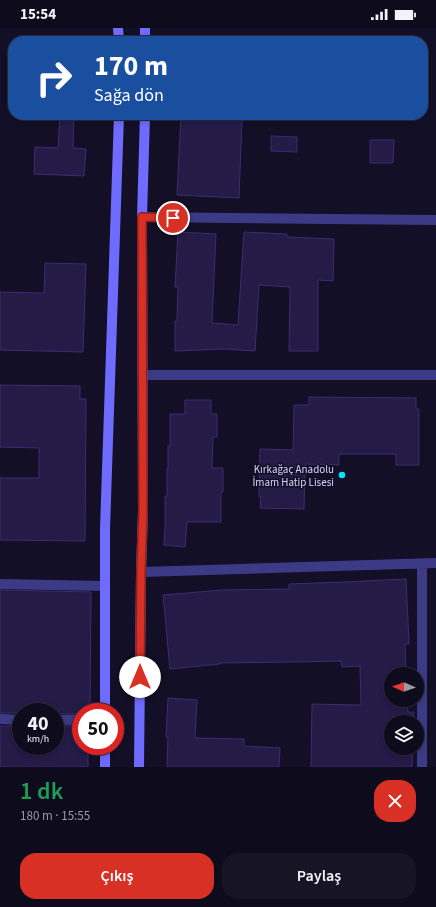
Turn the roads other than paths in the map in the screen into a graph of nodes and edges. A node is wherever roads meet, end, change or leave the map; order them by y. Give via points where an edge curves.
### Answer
1 (119, 120) edge
2 (145, 120) edge
3 (142, 217) junction
4 (436, 220) edge
5 (143, 375) junction
6 (436, 375) edge
7 (436, 563) edge
8 (422, 564) junction
9 (141, 572) junction
10 (0, 584) edge
11 (105, 586) junction
12 (105, 703) edge
13 (0, 719) edge
14 (12, 720) edge
15 (105, 755) edge
16 (105, 767) edge
17 (139, 767) edge
18 (422, 767) edge

1 - 11 main road
2 - 3 main road
3 - 4 street
3 - 5 main road
5 - 6 street
5 - 9 main road
7 - 8 street
8 - 9 street
8 - 18 street
9 - 17 main road
10 - 11 street
11 - 12 main road
13 - 14 street
15 - 16 main road

